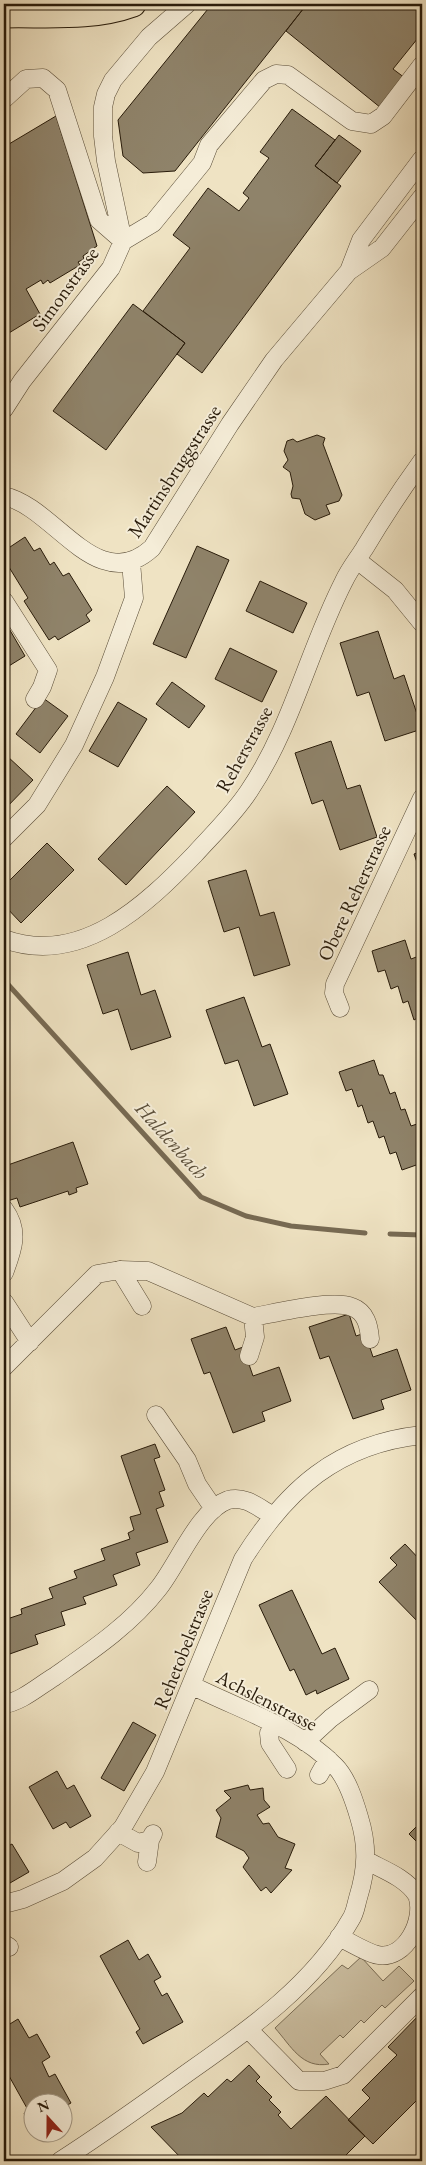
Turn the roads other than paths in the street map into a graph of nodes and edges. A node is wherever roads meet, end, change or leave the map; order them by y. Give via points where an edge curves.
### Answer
1 (133, 4) edge
2 (187, 4) edge
3 (4, 15) edge
4 (422, 65) edge
5 (4, 99) edge
6 (422, 159) edge
7 (422, 197) edge
8 (123, 241) junction
9 (349, 271) junction
10 (4, 409) edge
11 (422, 462) edge
12 (4, 496) edge
13 (357, 560) junction
14 (131, 562) junction
15 (4, 600) edge
16 (422, 623) edge
17 (35, 699) dead end
18 (422, 798) edge
19 (4, 838) edge
20 (4, 939) edge
21 (340, 1008) dead end
22 (4, 1209) edge
23 (120, 1270) junction
24 (4, 1273) edge
25 (4, 1302) edge
26 (142, 1306) dead end
27 (253, 1317) junction
28 (370, 1339) dead end
29 (30, 1342) junction
30 (249, 1356) dead end
31 (4, 1367) edge
32 (156, 1415) dead end
33 (422, 1434) edge
34 (214, 1509) junction
35 (273, 1516) junction
36 (191, 1685) junction
37 (369, 1690) dead end
38 (4, 1704) edge
39 (268, 1732) junction
40 (305, 1742) junction
41 (328, 1759) junction
42 (288, 1769) dead end
43 (319, 1774) dead end
44 (118, 1832) junction
45 (366, 1861) junction
46 (146, 1862) dead end
47 (4, 1904) edge
48 (339, 1937) junction
49 (422, 1996) edge
50 (248, 2029) junction
51 (60, 2161) edge

1 - 3 highway via 87,14
2 - 8 street via 149,37 113,80 106,94 102,121 105,153
4 - 8 street via 383,116 372,124 352,121 288,75 276,74 264,80 209,145 202,163 153,223
5 - 8 street via 26,79 43,78 57,90 99,220
6 - 9 street, Martinsbruggstrasse via 361,240
7 - 9 street, Martinsbruggstrasse via 382,248
8 - 10 street, Simonstrasse via 111,268 22,381
9 - 14 street, Martinsbruggstrasse via 274,360 152,548
11 - 13 street, Reherstrasse
12 - 14 street via 40,513 80,548 93,555 110,562
13 - 16 street via 395,590
13 - 20 street, Reherstrasse via 335,599 268,756 249,790 210,837 151,897 96,934 44,945
14 - 19 street, Martinsbruggstrasse via 134,598 105,677 74,745 37,805
15 - 17 street via 48,670
18 - 21 street, Obere Reherstrasse via 335,984 334,993
22 - 24 street via 12,1220 14,1235 13,1250
23 - 26 street
23 - 27 street via 148,1271
23 - 29 street via 97,1274
25 - 29 street
27 - 28 street via 327,1305 353,1307 365,1317
27 - 30 street via 255,1337
29 - 31 street
32 - 34 street via 187,1460 197,1484
33 - 35 street, Rehetobelstrasse via 361,1449 327,1466 294,1492
34 - 35 street via 228,1500 246,1500
34 - 38 street via 193,1533 159,1588 140,1611 82,1658 33,1691
35 - 36 street, Rehetobelstrasse via 243,1559
36 - 39 street, Achslenstrasse
36 - 44 street, Rehetobelstrasse via 155,1772
37 - 40 street
39 - 40 street, Achslenstrasse
39 - 42 street via 270,1743
40 - 41 street, Achslenstrasse
41 - 43 street
41 - 45 street, Achslenstrasse via 346,1782 357,1810
44 - 46 street via 138,1843 151,1837
44 - 47 street, Rehetobelstrasse via 95,1858 63,1881
45 - 48 street, Achslenstrasse via 352,1918
45 - 48 street via 400,1878 417,1896 420,1918 417,1932 406,1945 394,1952 378,1955
48 - 50 street, Achslenstrasse via 290,1994
49 - 50 street via 343,2075 324,2081 299,2082
50 - 51 street, Achslenstrasse

